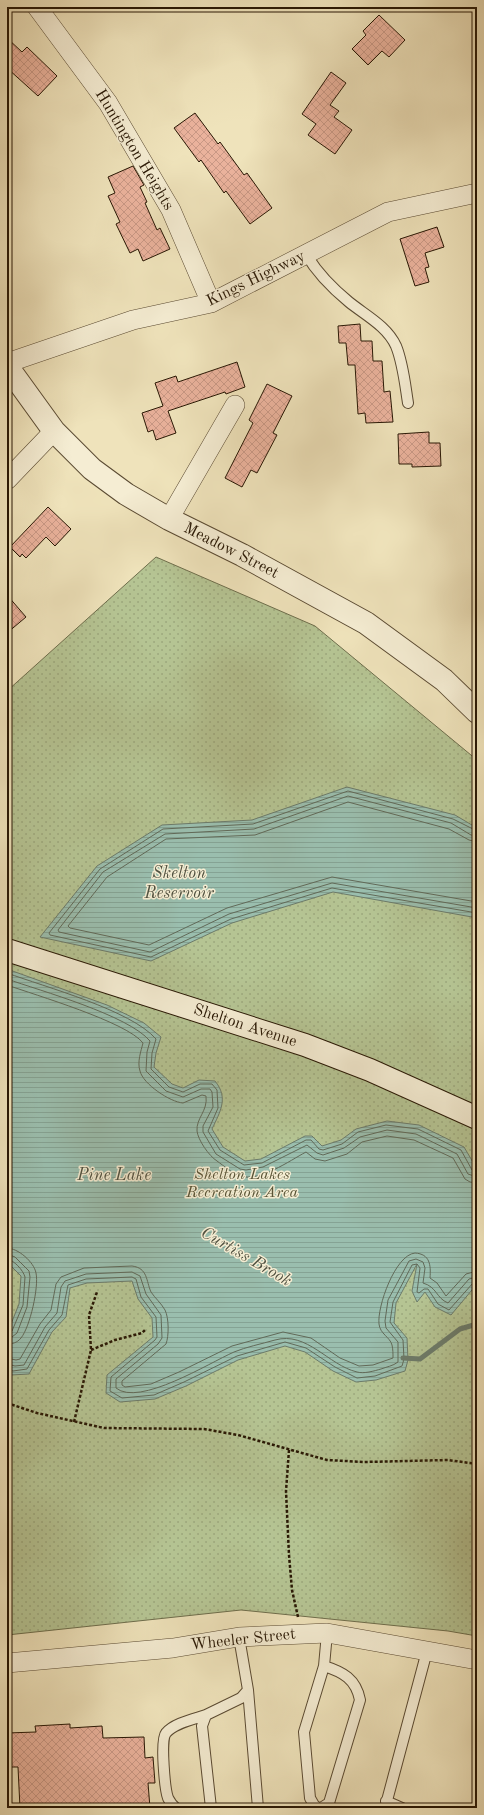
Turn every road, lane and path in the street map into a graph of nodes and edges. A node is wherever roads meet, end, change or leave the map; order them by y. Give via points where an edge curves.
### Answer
1 (37, 7) edge
2 (476, 196) edge
3 (306, 254) junction
4 (211, 304) junction
5 (7, 363) edge
6 (7, 366) edge
7 (408, 403) dead end
8 (235, 405) dead end
9 (54, 431) junction
10 (7, 480) edge
11 (169, 519) junction
12 (477, 712) edge
13 (7, 950) edge
14 (477, 1118) edge
15 (97, 1292) dead end
16 (146, 1329) dead end
17 (91, 1350) junction
18 (7, 1403) edge
19 (74, 1422) junction
20 (289, 1450) junction
21 (477, 1464) edge
22 (326, 1633) junction
23 (300, 1634) junction
24 (239, 1638) junction
25 (427, 1651) junction
26 (477, 1660) edge
27 (7, 1663) edge
28 (324, 1666) junction
29 (248, 1690) junction
30 (206, 1715) junction
31 (386, 1804) edge
32 (176, 1808) edge
33 (211, 1808) edge
34 (258, 1808) edge
35 (320, 1808) edge
36 (402, 1808) edge

1 - 4 street, Huntington Heights via 108,103 171,210
2 - 3 street, Kings Highway via 388,212
3 - 4 street, Kings Highway
3 - 7 lane via 323,278 349,303 384,330 395,345
4 - 5 street, Kings Highway via 133,320
6 - 9 street, Meadow Street
8 - 11 street
9 - 10 street
9 - 11 street, Meadow Street via 92,469 126,494
11 - 12 street, Meadow Street via 242,555 366,623 444,680
13 - 14 street, Shelton Avenue via 305,1045 370,1070
15 - 17 path via 90,1315
16 - 17 path via 142,1333
17 - 19 path
18 - 19 path
19 - 20 path via 104,1428 204,1429 238,1435
20 - 21 path via 327,1460 448,1460
20 - 23 path via 286,1491 289,1555
22 - 23 street, Wheeler Street
22 - 25 street, Wheeler Street
22 - 28 lane
23 - 24 street, Wheeler Street
24 - 27 street, Wheeler Street via 173,1648
24 - 29 lane
25 - 26 street, Wheeler Street
25 - 31 lane
28 - 35 lane via 304,1732 310,1798 314,1806
28 - 35 lane via 340,1671 352,1682 360,1700 330,1803
29 - 30 lane via 242,1698
29 - 34 lane
30 - 32 lane via 174,1727 166,1733 163,1740 168,1798
30 - 33 lane via 202,1726
31 - 36 lane

